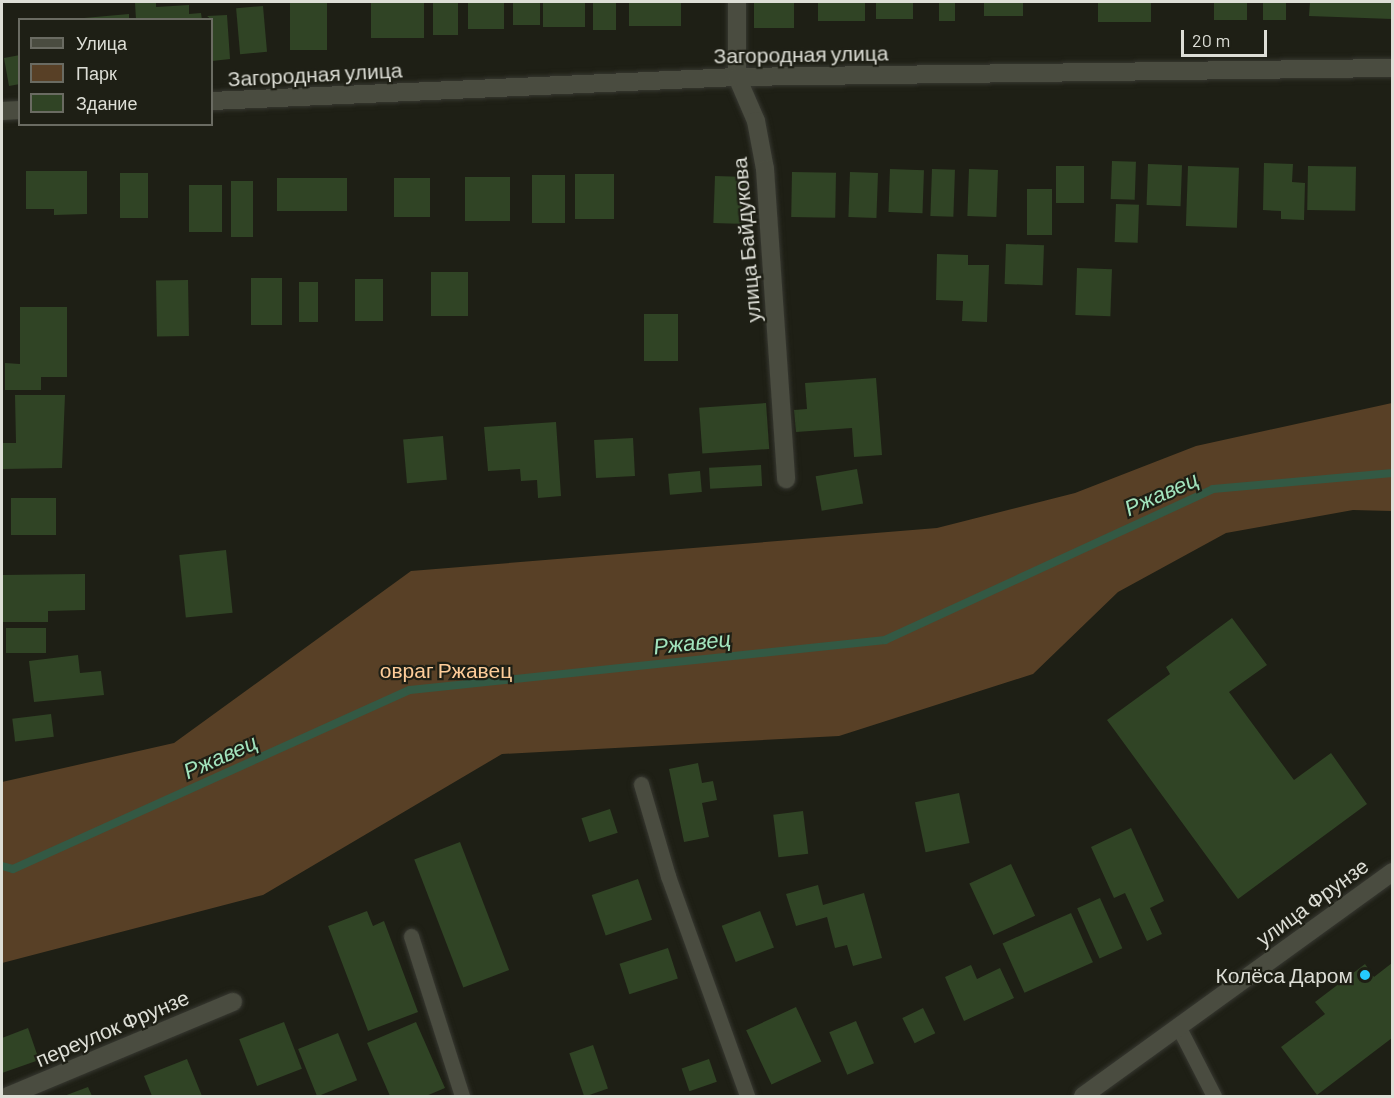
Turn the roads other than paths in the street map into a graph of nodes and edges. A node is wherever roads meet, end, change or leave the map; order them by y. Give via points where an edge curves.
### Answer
1 (737, 2) edge
2 (1392, 68) edge
3 (737, 77) junction
4 (213, 101) edge
5 (18, 110) edge
6 (2, 111) edge
7 (786, 479) dead end
8 (641, 784) dead end
9 (1392, 872) edge
10 (411, 936) dead end
11 (233, 1002) dead end
12 (1178, 1026) junction
13 (8, 1096) edge
14 (462, 1096) edge
15 (747, 1096) edge
16 (1083, 1096) edge
17 (1214, 1096) edge

1 - 3 street, улица Байдукова
2 - 3 street, Загородная улица
3 - 4 street, Загородная улица
3 - 7 street, улица Байдукова via 756,121 765,169
5 - 6 street
8 - 15 lane via 668,876
9 - 12 street, улица Фрунзе
10 - 14 lane
11 - 13 street, переулок Фрунзе
12 - 16 street, улица Фрунзе
12 - 17 lane

